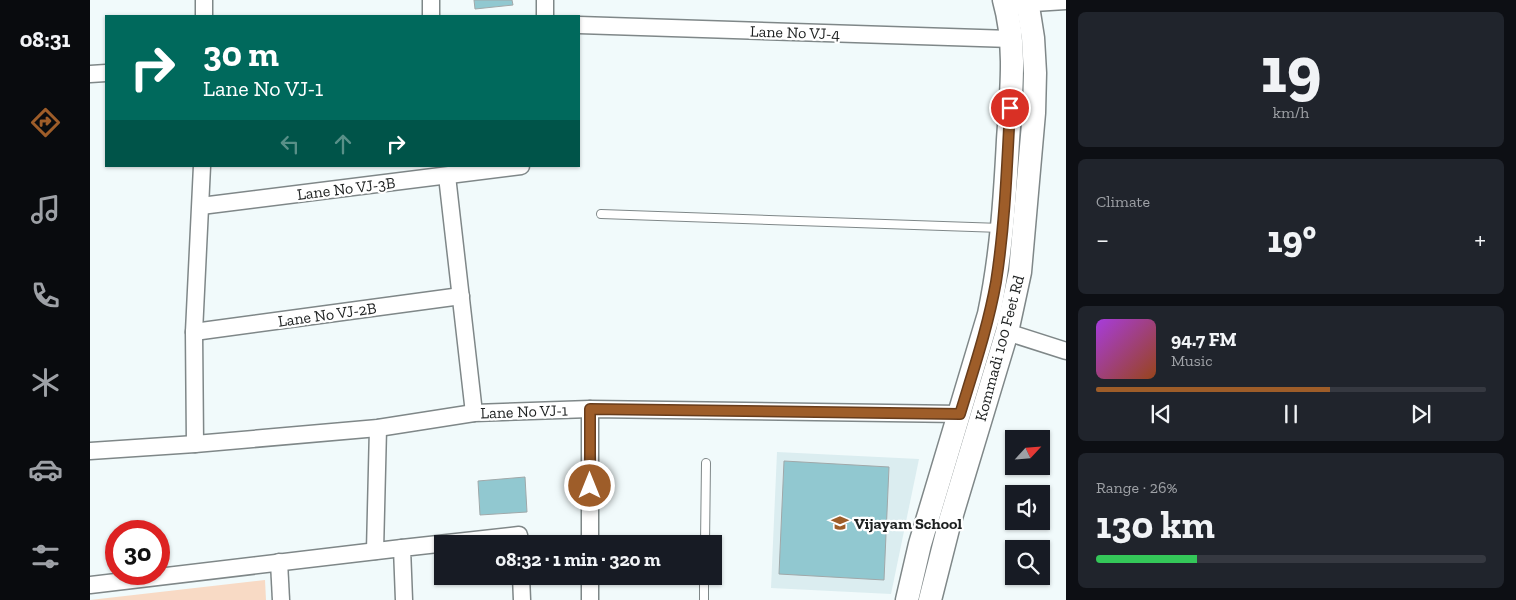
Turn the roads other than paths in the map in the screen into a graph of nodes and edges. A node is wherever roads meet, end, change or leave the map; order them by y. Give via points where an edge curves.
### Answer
1 (204, 0) edge
2 (431, 0) edge
3 (545, 0) edge
4 (1066, 1) edge
5 (1016, 2) edge
6 (204, 15) edge
7 (431, 15) edge
8 (545, 15) edge
9 (580, 25) edge
10 (1011, 39) junction
11 (105, 73) edge
12 (90, 74) edge
13 (202, 167) edge
14 (514, 167) edge
15 (447, 176) junction
16 (201, 206) junction
17 (601, 214) dead end
18 (1002, 228) junction
19 (461, 296) junction
20 (194, 332) junction
21 (1007, 332) junction
22 (1066, 351) edge
23 (590, 409) junction
24 (474, 413) junction
25 (960, 414) junction
26 (378, 428) junction
27 (195, 444) junction
28 (90, 451) edge
29 (706, 463) dead end
30 (590, 535) edge
31 (705, 535) edge
32 (434, 544) edge
33 (402, 548) junction
34 (374, 551) junction
35 (279, 562) junction
36 (90, 585) edge
37 (521, 585) edge
38 (590, 585) edge
39 (704, 585) edge
40 (281, 600) edge
41 (404, 600) edge
42 (522, 600) edge
43 (590, 600) edge
44 (704, 600) edge
45 (907, 600) edge
46 (930, 600) edge

1 - 6 street
2 - 7 street
3 - 8 street
4 - 5 street
5 - 10 main road, Kommadi 100 Feet Rd
5 - 21 main road, Kommadi 100 Feet Rd via 1034,55 1034,113 1022,254
9 - 10 street, Lane No VJ-4
10 - 18 main road, Kommadi 100 Feet Rd via 1012,89
11 - 12 street
13 - 16 street
14 - 15 street, Lane No VJ-3B
15 - 16 street, Lane No VJ-3B
15 - 19 street
16 - 20 street
17 - 18 lane
18 - 25 main road, Kommadi 100 Feet Rd via 989,314
19 - 20 street, Lane No VJ-2B
19 - 24 street
20 - 27 street
21 - 22 street
21 - 46 main road, Kommadi 100 Feet Rd via 950,521
23 - 24 street, Lane No VJ-1
23 - 25 street, Lane No VJ-1
23 - 30 street
24 - 26 street, Lane No VJ-1
25 - 45 main road, Kommadi 100 Feet Rd via 915,562
26 - 27 street, Lane No VJ-1
26 - 34 street
27 - 28 street, Lane No VJ-1
29 - 31 lane
32 - 33 street
33 - 34 street
33 - 41 street
34 - 35 street
35 - 36 street
35 - 40 street
37 - 42 street
38 - 43 street
39 - 44 lane

